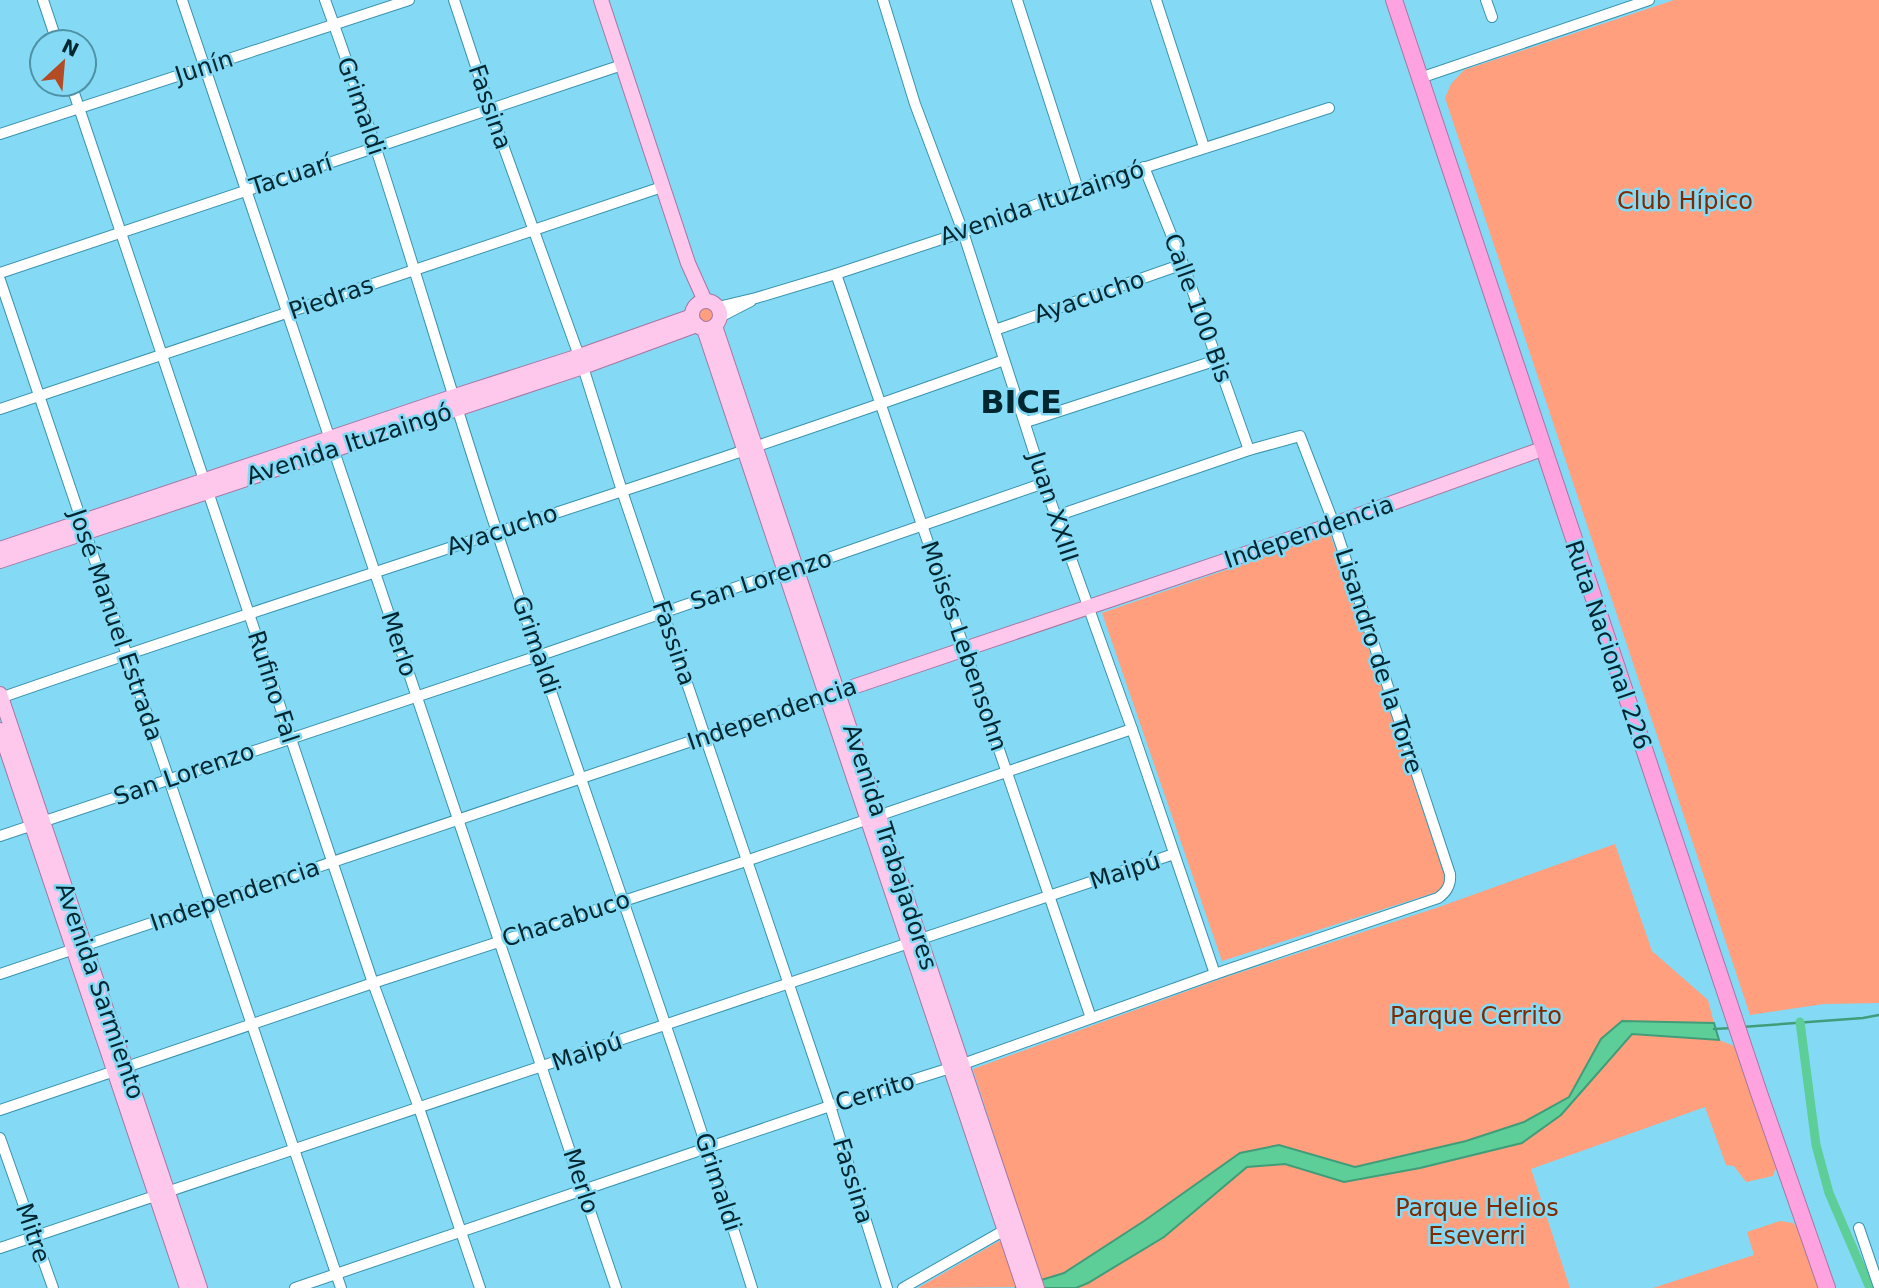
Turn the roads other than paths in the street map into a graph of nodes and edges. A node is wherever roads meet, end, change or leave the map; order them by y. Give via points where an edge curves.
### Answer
1 (43, 0) edge
2 (182, 0) edge
3 (325, 0) edge
4 (409, 0) edge
5 (454, 0) edge
6 (601, 0) edge
7 (883, 0) edge
8 (1017, 0) edge
9 (1156, 0) edge
10 (1394, 0) edge
11 (1486, 0) edge
12 (1649, 0) edge
13 (1492, 17) dead end
14 (334, 25) junction
15 (52, 28) edge
16 (622, 65) junction
17 (203, 67) junction
18 (1420, 78) junction
19 (76, 98) edge
20 (79, 107) junction
21 (1329, 108) dead end
22 (490, 109) junction
23 (0, 134) edge
24 (1204, 147) junction
25 (375, 148) junction
26 (1144, 167) junction
27 (662, 187) junction
28 (1079, 189) junction
29 (245, 190) junction
30 (533, 229) junction
31 (121, 232) junction
32 (963, 232) junction
33 (1183, 264) junction
34 (416, 269) junction
35 (0, 273) edge
36 (836, 274) junction
37 (0, 280) edge
38 (285, 313) junction
39 (706, 315) junction
40 (995, 330) junction
41 (162, 353) junction
42 (1004, 360) junction
43 (1217, 360) junction
44 (581, 361) junction
45 (39, 396) junction
46 (457, 402) junction
47 (879, 405) junction
48 (0, 409) edge
49 (1026, 422) junction
50 (331, 444) junction
51 (750, 449) junction
52 (1542, 449) junction
53 (1249, 450) junction
54 (1044, 483) junction
55 (206, 485) junction
56 (622, 491) junction
57 (1056, 516) junction
58 (1334, 524) junction
59 (922, 525) junction
60 (83, 527) junction
61 (497, 531) junction
62 (0, 549) edge
63 (0, 561) edge
64 (792, 570) junction
65 (375, 573) junction
66 (1087, 607) junction
67 (664, 611) junction
68 (250, 614) junction
69 (965, 648) junction
70 (127, 654) junction
71 (541, 655) junction
72 (833, 693) junction
73 (416, 695) junction
74 (0, 697) edge
75 (1132, 729) junction
76 (0, 730) edge
77 (705, 736) junction
78 (290, 738) junction
79 (1007, 771) junction
80 (582, 779) junction
81 (169, 780) junction
82 (873, 817) junction
83 (458, 820) junction
84 (37, 824) junction
85 (0, 836) edge
86 (1174, 854) junction
87 (334, 861) junction
88 (746, 861) junction
89 (1449, 888) joint
90 (1050, 896) junction
91 (621, 900) junction
92 (210, 903) junction
93 (915, 940) junction
94 (500, 941) junction
95 (78, 947) junction
96 (0, 974) edge
97 (1215, 974) junction
98 (789, 982) junction
99 (373, 983) junction
100 (1091, 1018) junction
101 (250, 1025) junction
102 (666, 1025) junction
103 (957, 1066) junction
104 (543, 1067) junction
105 (119, 1069) junction
106 (830, 1106) junction
107 (419, 1108) junction
108 (0, 1110) edge
109 (0, 1138) edge
110 (708, 1147) junction
111 (294, 1151) junction
112 (584, 1189) junction
113 (162, 1194) junction
114 (1010, 1227) junction
115 (1859, 1228) dead end
116 (462, 1231) junction
117 (35, 1236) junction
118 (0, 1248) edge
119 (1019, 1252) junction
120 (336, 1274) junction
121 (1879, 1287) edge
122 (53, 1288) edge
123 (187, 1288) edge
124 (200, 1288) edge
125 (295, 1288) edge
126 (341, 1288) edge
127 (480, 1288) edge
128 (616, 1288) edge
129 (752, 1288) edge
130 (887, 1288) edge
131 (903, 1288) edge
132 (1024, 1288) edge
133 (1037, 1288) edge
134 (1827, 1288) edge

1 - 15 street
2 - 17 street, Merlo
3 - 14 street, Grimaldi
4 - 14 street, Junín
5 - 22 street, Fassina
6 - 16 main road, Avenida Trabajadores
7 - 32 street, Juan XXIII via 915,104
8 - 28 street
9 - 24 street
10 - 18 highway, Ruta Nacional 226
11 - 13 street
12 - 18 street
14 - 17 street, Junín
14 - 25 street, Grimaldi
16 - 22 street, Tacuarí
16 - 27 main road, Avenida Trabajadores
17 - 20 street, Junín
17 - 29 street, Merlo
18 - 52 highway, Ruta Nacional 226
19 - 20 street, Rufino Fal
20 - 23 street, Junín
20 - 31 street, Rufino Fal
21 - 24 street, Avenida Ituzaingó
22 - 25 street, Tacuarí
22 - 30 street, Fassina
24 - 26 street, Avenida Ituzaingó
25 - 29 street, Tacuarí
25 - 34 street, Grimaldi
26 - 28 street, Avenida Ituzaingó
26 - 33 street, Calle 100 Bis
27 - 30 street, Piedras
27 - 39 main road, Avenida Trabajadores via 691,285
28 - 32 street, Avenida Ituzaingó
29 - 31 street, Tacuarí
29 - 38 street, Merlo
30 - 34 street, Piedras
30 - 44 street, Fassina
31 - 35 street, Tacuarí
31 - 41 street, Rufino Fal
32 - 36 street, Avenida Ituzaingó
32 - 40 street, Juan XXIII
33 - 40 street, Ayacucho
33 - 43 street, Calle 100 Bis
34 - 38 street, Piedras
34 - 46 street, Grimaldi
36 - 39 street, Avenida Ituzaingó
36 - 47 street, Moisés Lebensohn
37 - 45 street, José Manuel Estrada
38 - 41 street, Piedras
38 - 50 street, Merlo
39 - 44 main road, Avenida Ituzaingó
39 - 51 main road, Avenida Trabajadores
40 - 42 street, Juan XXIII
41 - 45 street, Piedras
41 - 55 street, Rufino Fal
42 - 47 street, Ayacucho
42 - 49 street, Juan XXIII
43 - 49 street
43 - 53 street, Calle 100 Bis
44 - 46 main road, Avenida Ituzaingó
44 - 56 street, Fassina
45 - 48 street, Piedras
45 - 60 street, José Manuel Estrada
46 - 50 main road, Avenida Ituzaingó
46 - 61 street, Grimaldi
47 - 51 street, Ayacucho
47 - 59 street, Moisés Lebensohn
49 - 54 street, Juan XXIII
50 - 55 main road, Avenida Ituzaingó
50 - 65 street, Merlo
51 - 56 street, Ayacucho
51 - 64 main road, Avenida Trabajadores
52 - 58 main road, Independencia
52 - 134 highway, Ruta Nacional 226
53 - 57 street
53 - 58 street, Lisandro de la Torre via 1300,436
54 - 57 street, Juan XXIII
54 - 59 street, San Lorenzo
55 - 60 main road, Avenida Ituzaingó
55 - 68 street, Rufino Fal
56 - 61 street, Ayacucho
56 - 67 street, Fassina
57 - 66 street, Juan XXIII
58 - 66 main road, Independencia
58 - 89 street, Lisandro de la Torre via 1450,874
59 - 64 street, San Lorenzo
59 - 69 street, Moisés Lebensohn
60 - 62 main road, Avenida Ituzaingó
60 - 63 main road, Avenida Ituzaingó
60 - 70 street, José Manuel Estrada
61 - 65 street, Ayacucho
61 - 71 street, Grimaldi
64 - 67 street, San Lorenzo
64 - 72 main road, Avenida Trabajadores
65 - 68 street, Ayacucho
65 - 73 street, Merlo
66 - 69 main road, Independencia
66 - 75 street, Juan XXIII
67 - 71 street, San Lorenzo
67 - 77 street, Fassina
68 - 70 street, Ayacucho
68 - 78 street, Rufino Fal
69 - 72 main road, Independencia
69 - 79 street, Moisés Lebensohn
70 - 74 street, Ayacucho
70 - 81 street, José Manuel Estrada
71 - 73 street, San Lorenzo
71 - 80 street, Grimaldi
72 - 77 street, Independencia
72 - 82 main road, Avenida Trabajadores
73 - 78 street, San Lorenzo
73 - 83 street, Merlo
74 - 84 main road, Avenida Sarmiento
75 - 79 street, Chacabuco
75 - 86 street, Juan XXIII
76 - 84 main road, Avenida Sarmiento
77 - 80 street, Independencia
77 - 88 street, Fassina
78 - 81 street, San Lorenzo
78 - 87 street, Rufino Fal
79 - 82 street, Chacabuco
79 - 90 street, Moisés Lebensohn
80 - 83 street, Independencia
80 - 91 street, Grimaldi
81 - 84 street, San Lorenzo
81 - 92 street, José Manuel Estrada
82 - 88 street, Chacabuco
82 - 93 main road, Avenida Trabajadores
83 - 87 street, Independencia
83 - 94 street, Merlo
84 - 85 street, San Lorenzo
84 - 95 main road, Avenida Sarmiento
86 - 90 street, Maipú
86 - 97 street, Juan XXIII
87 - 92 street, Independencia
87 - 99 street, Rufino Fal
88 - 91 street, Chacabuco
88 - 98 street, Fassina
89 - 97 street, Cerrito via 1438,898
90 - 93 street, Maipú
90 - 100 street, Moisés Lebensohn
91 - 94 street, Chacabuco
91 - 102 street, Grimaldi
92 - 95 street, Independencia
92 - 101 street, José Manuel Estrada
93 - 98 street, Maipú
93 - 103 main road, Avenida Trabajadores
94 - 99 street, Chacabuco
94 - 104 street, Merlo
95 - 96 street, Independencia
95 - 105 main road, Avenida Sarmiento
97 - 100 street, Cerrito
98 - 102 street, Maipú
98 - 106 street, Fassina
99 - 101 street, Chacabuco
99 - 107 street, Rufino Fal
100 - 103 street, Cerrito
101 - 105 street, Chacabuco
101 - 111 street, José Manuel Estrada
102 - 104 street, Maipú
102 - 110 street, Grimaldi
103 - 106 street, Cerrito
103 - 114 main road, Avenida Trabajadores
104 - 107 street, Maipú
104 - 112 street, Merlo
105 - 108 street, Chacabuco
105 - 113 main road, Avenida Sarmiento
106 - 110 street, Cerrito
106 - 130 street, Fassina
107 - 111 street, Maipú
107 - 116 street, Rufino Fal
109 - 117 street, Mitre
110 - 112 street, Cerrito
110 - 129 street, Grimaldi
111 - 113 street, Maipú
111 - 120 street, José Manuel Estrada
112 - 116 street, Cerrito
112 - 128 street, Merlo
113 - 117 street, Maipú
113 - 123 main road, Avenida Sarmiento
113 - 124 main road, Avenida Sarmiento
114 - 119 main road, Avenida Trabajadores
114 - 131 street
115 - 121 street
116 - 120 street, Cerrito
116 - 127 street, Rufino Fal
117 - 118 street, Maipú
117 - 122 street, Mitre
119 - 132 main road, Avenida Trabajadores
119 - 133 main road, Avenida Trabajadores
120 - 125 street, Cerrito
120 - 126 street, José Manuel Estrada

